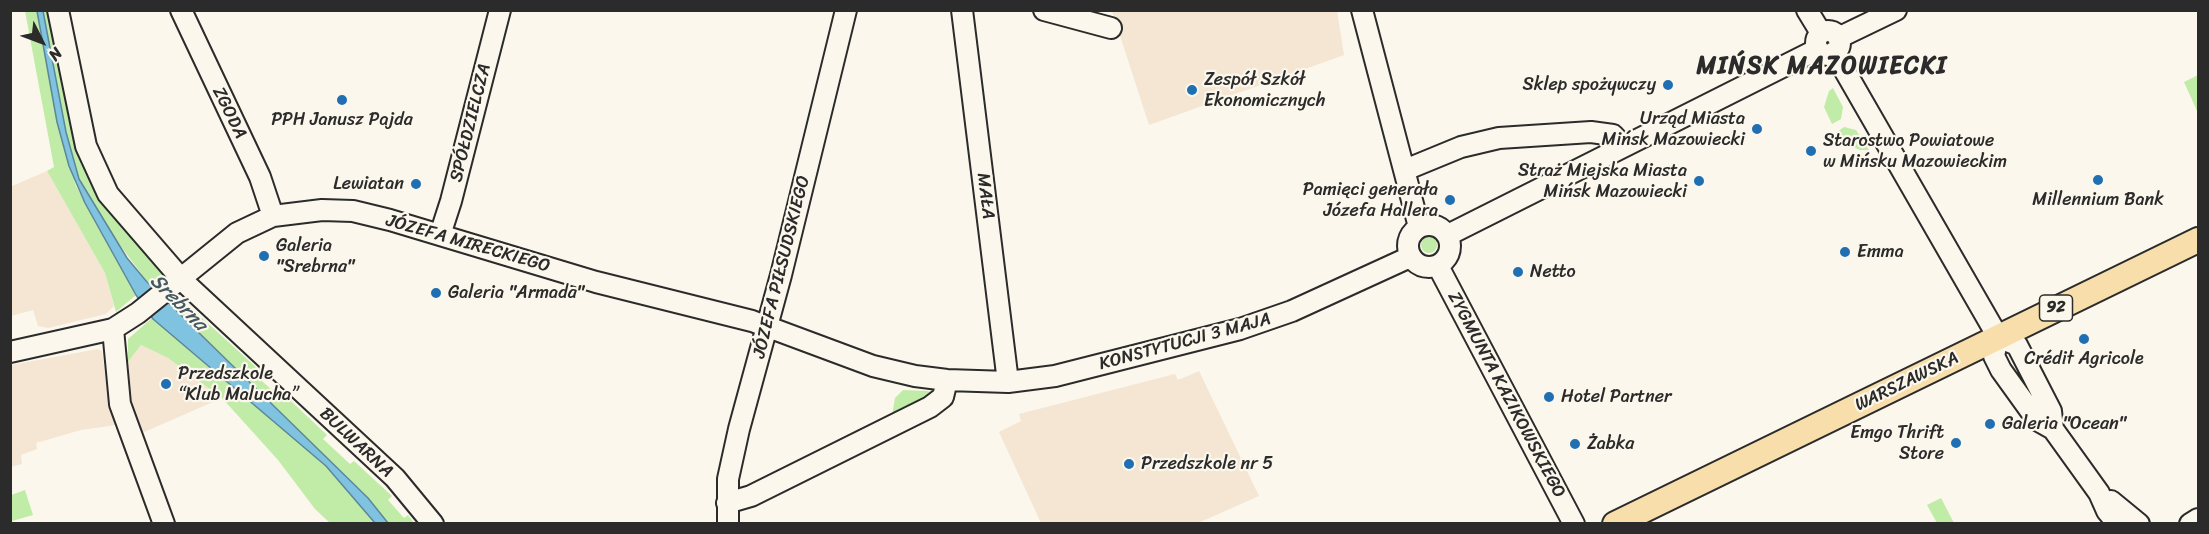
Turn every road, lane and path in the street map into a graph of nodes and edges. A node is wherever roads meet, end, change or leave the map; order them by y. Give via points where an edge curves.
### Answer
1 (58, 10) edge
2 (181, 10) edge
3 (500, 10) edge
4 (846, 10) edge
5 (962, 10) edge
6 (1044, 10) edge
7 (1362, 10) edge
8 (1807, 10) edge
9 (1896, 10) edge
10 (1111, 28) dead end
11 (1828, 43) junction
12 (1623, 146) junction
13 (1405, 170) junction
14 (273, 216) junction
15 (1419, 227) junction
16 (440, 235) junction
17 (1448, 235) junction
18 (2199, 240) edge
19 (1410, 257) junction
20 (1438, 266) junction
21 (180, 278) junction
22 (768, 328) junction
23 (113, 329) junction
24 (1998, 337) junction
25 (10, 352) edge
26 (947, 380) junction
27 (1008, 382) junction
28 (2099, 493) junction
29 (727, 503) junction
30 (164, 524) edge
31 (433, 524) edge
32 (728, 524) edge
33 (1574, 524) edge
34 (1615, 524) edge
35 (2118, 524) edge
36 (2139, 524) edge

1 - 21 street, BULWARNA via 93,165 108,194
2 - 14 street, ZGODA via 260,177
3 - 16 street, SPÓŁDZIELCZA
4 - 22 street, JÓZEFA PIŁSUDSKIEGO
5 - 27 street, MAŁA
6 - 10 street
7 - 13 street
8 - 11 street
9 - 11 street
11 - 12 street
11 - 24 street
12 - 13 street via 1613,135 1591,132 1499,138 1461,147
12 - 17 street
13 - 15 street
14 - 16 street, JÓZEFA MIRECKIEGO via 346,210
14 - 21 street, JÓZEFA MIRECKIEGO via 237,233
15 - 17 street via 1438,226
15 - 19 street via 1408,244
16 - 22 street, JÓZEFA MIRECKIEGO
17 - 20 street via 1449,255
18 - 24 main road, WARSZAWSKA / 92
19 - 20 street via 1420,266
19 - 27 street, KONSTYTUCJI 3 MAJA via 1292,311 1240,329 1055,376
20 - 33 street, ZYGMUNTA KAZIKOWSKIEGO
21 - 23 street, JÓZEFA MIRECKIEGO
21 - 31 street, BULWARNA via 395,478
22 - 26 street, KONSTYTUCJI 3 MAJA via 873,366
22 - 29 street, JÓZEFA PIŁSUDSKIEGO via 739,429
23 - 25 street
23 - 30 street via 120,404
24 - 28 street via 1994,356 2001,370 2037,420 2053,429
24 - 34 main road, WARSZAWSKA / 92
26 - 27 street, KONSTYTUCJI 3 MAJA
26 - 29 street via 943,397 930,407 751,496
28 - 35 street
28 - 36 street
29 - 32 street, JÓZEFA PIŁSUDSKIEGO

